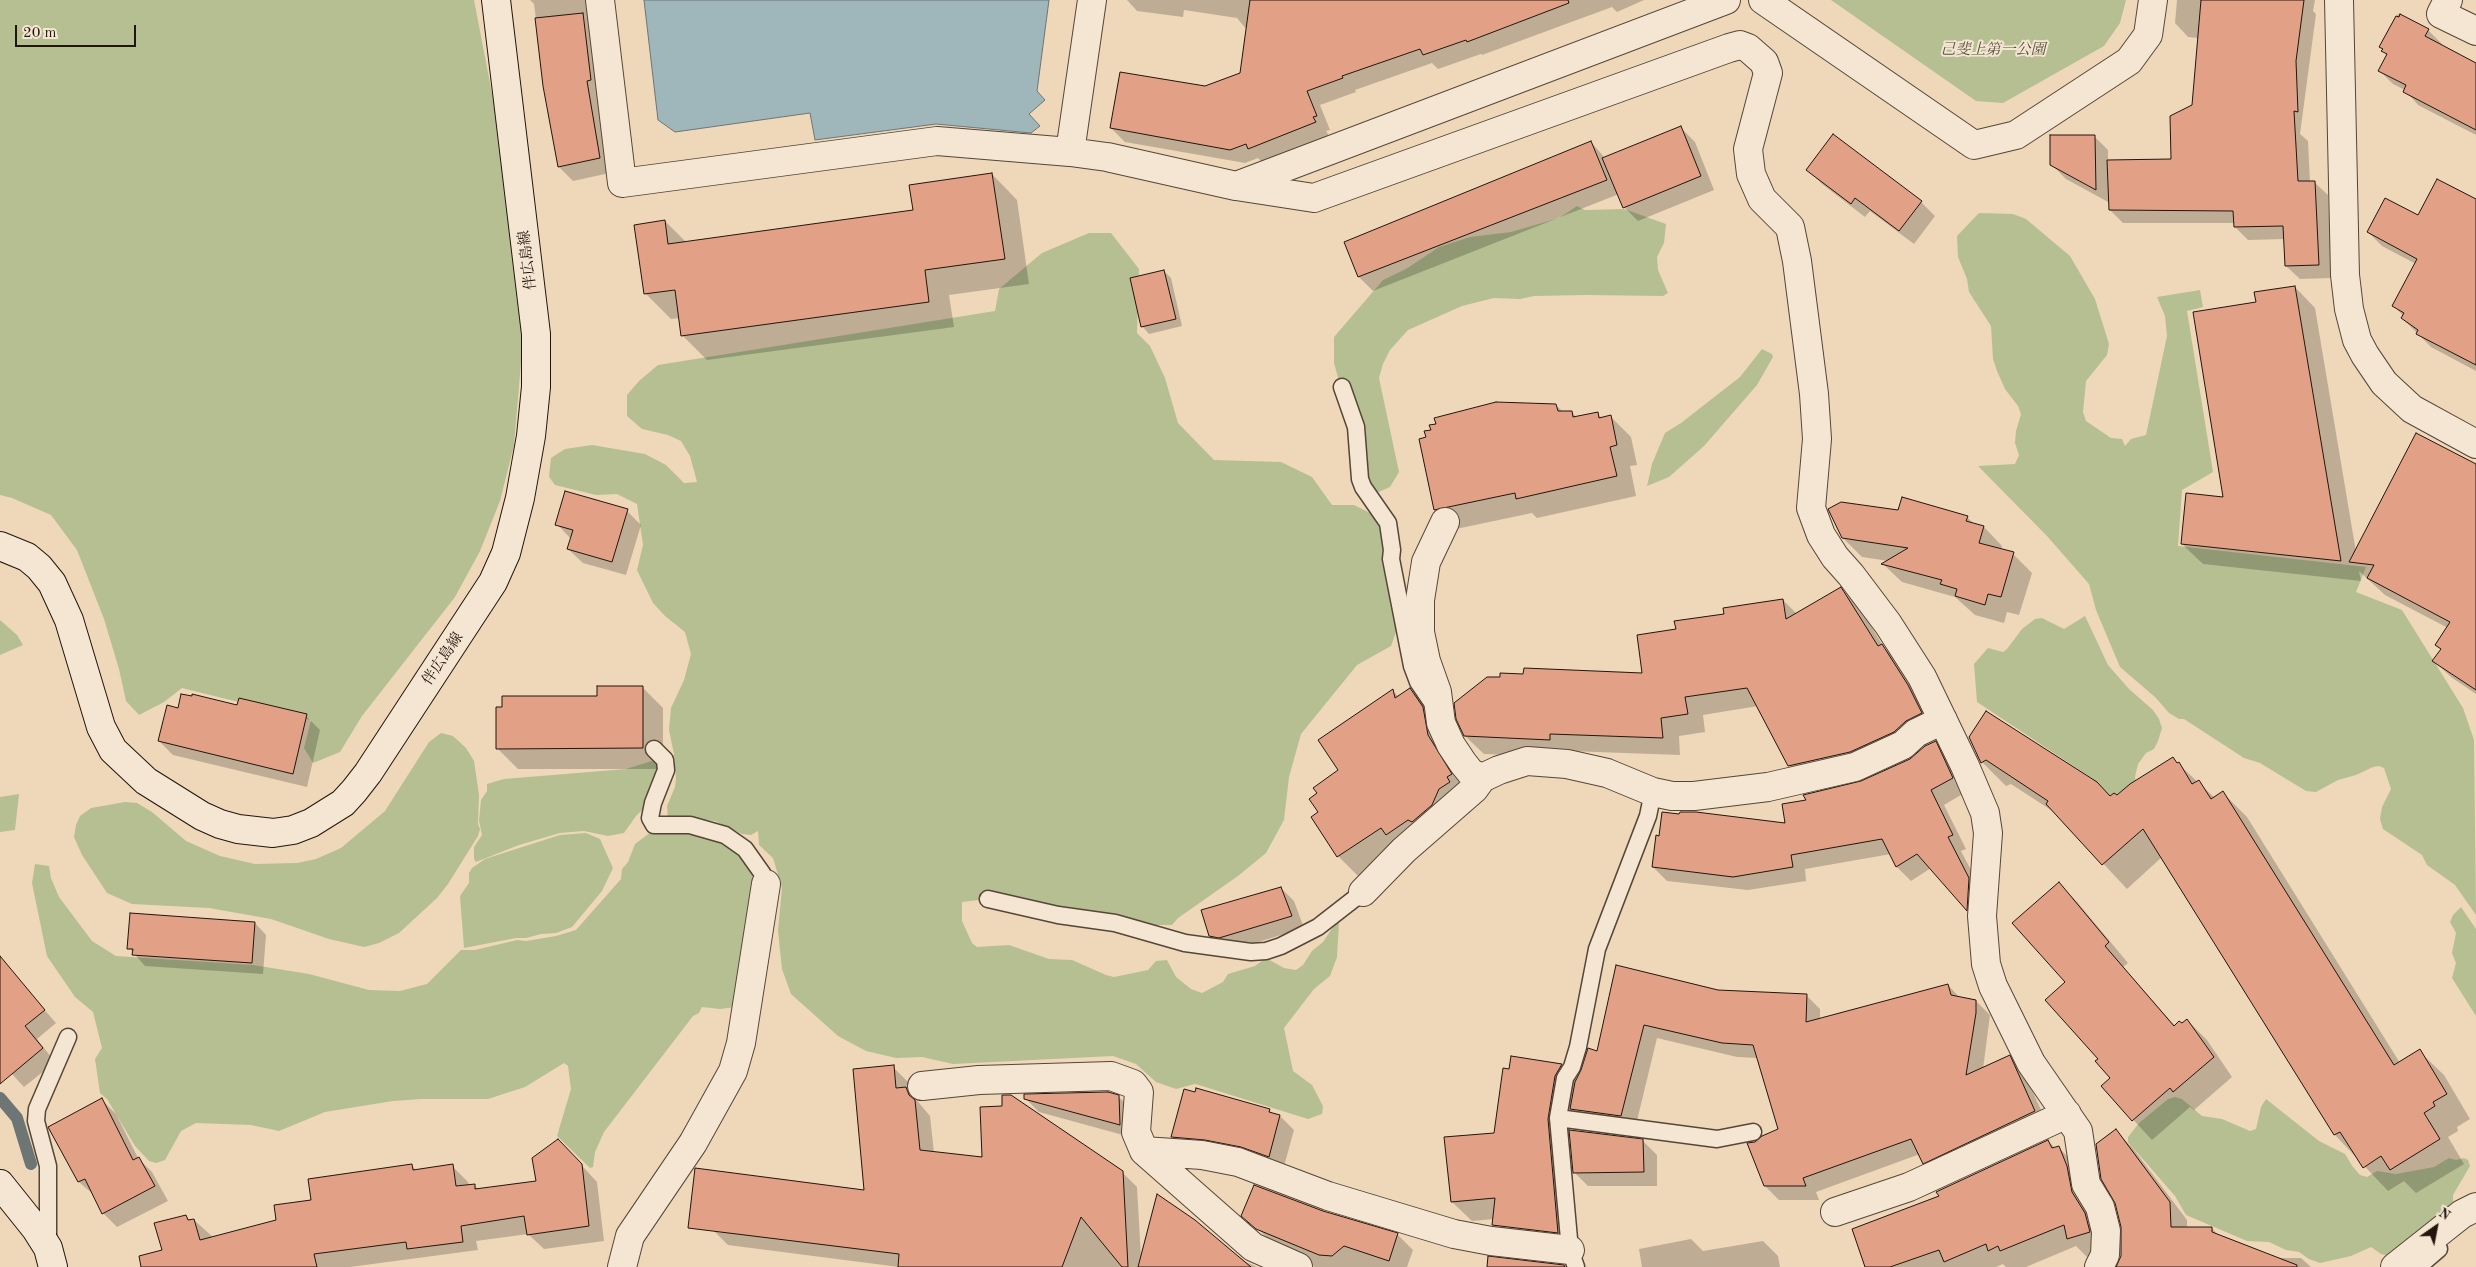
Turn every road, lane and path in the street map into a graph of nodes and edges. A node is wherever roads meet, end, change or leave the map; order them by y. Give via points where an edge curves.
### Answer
1 (496, 0) edge
2 (600, 0) edge
3 (1092, 0) edge
4 (1726, 0) edge
5 (1763, 0) edge
6 (2153, 0) edge
7 (2339, 0) edge
8 (2448, 0) edge
9 (2476, 31) edge
10 (1070, 152) junction
11 (1236, 186) junction
12 (1342, 388) dead end
13 (2476, 444) edge
14 (1445, 522) dead end
15 (0, 546) edge
16 (1440, 710) junction
17 (1943, 720) junction
18 (654, 749) dead end
19 (1482, 778) junction
20 (1653, 792) junction
21 (766, 884) joint
22 (1363, 892) joint
23 (988, 899) dead end
24 (68, 1037) dead end
25 (922, 1086) dead end
26 (2067, 1114) junction
27 (1558, 1118) junction
28 (1753, 1132) dead end
29 (1144, 1151) junction
30 (0, 1184) edge
31 (2476, 1207) edge
32 (1835, 1212) dead end
33 (2476, 1223) edge
34 (50, 1257) edge
35 (1573, 1258) edge
36 (622, 1267) edge
37 (1298, 1267) edge
38 (2099, 1267) edge
39 (2395, 1267) edge
40 (2418, 1267) edge

1 - 15 street, 伴広島線 via 536,334 536,386 520,498 506,553 493,582 354,791 343,803 311,824 273,833 220,824 146,781 113,750 101,727 69,620 52,583 27,557
2 - 10 street via 622,183 937,141
3 - 10 street
4 - 11 street
5 - 6 street via 1974,145 2016,135 2129,62 2148,34
7 - 13 street via 2345,275 2357,340 2384,383 2412,409
8 - 9 street via 2441,14
10 - 11 street
11 - 17 street via 1314,198 1729,48 1740,45 1748,48 1764,62 1768,73 1748,149 1751,174 1762,199 1790,226 1797,261 1817,439 1811,508 1821,535 1835,558 1888,624 1922,677
12 - 16 lane via 1356,428 1360,479 1388,523 1392,568 1412,666 1428,698
14 - 16 street via 1426,562 1420,600 1420,632
16 - 19 street via 1441,723 1451,745 1471,773
17 - 20 street via 1916,733 1903,745 1854,767 1768,787 1694,796
17 - 26 street via 1985,813 1988,833 1982,916 1986,964 1993,986 2031,1062
18 - 21 lane via 665,760 666,770 653,803 650,818 654,825 690,825 725,835 745,849 762,872
19 - 20 street via 1527,761 1567,764 1607,773
19 - 22 street via 1474,790 1404,850
20 - 27 lane via 1648,816 1597,949 1578,1047 1565,1078
21 - 36 street via 741,1043 733,1071 693,1143 630,1236
22 - 23 lane via 1318,926 1281,946 1251,952 1185,943 1115,923 1058,915
24 - 34 lane via 37,1109 36,1121 48,1166
25 - 29 street via 979,1080 1110,1076 1133,1084 1139,1092 1136,1132
26 - 32 street via 1909,1187
26 - 38 street via 2078,1131 2086,1184 2100,1207 2106,1231 2105,1255
27 - 28 lane via 1717,1139
27 - 35 lane
29 - 35 street via 1238,1162 1328,1196 1454,1234
29 - 37 street via 1253,1248
30 - 34 street via 36,1229
31 - 39 street via 2462,1214
33 - 40 lane via 2465,1226

